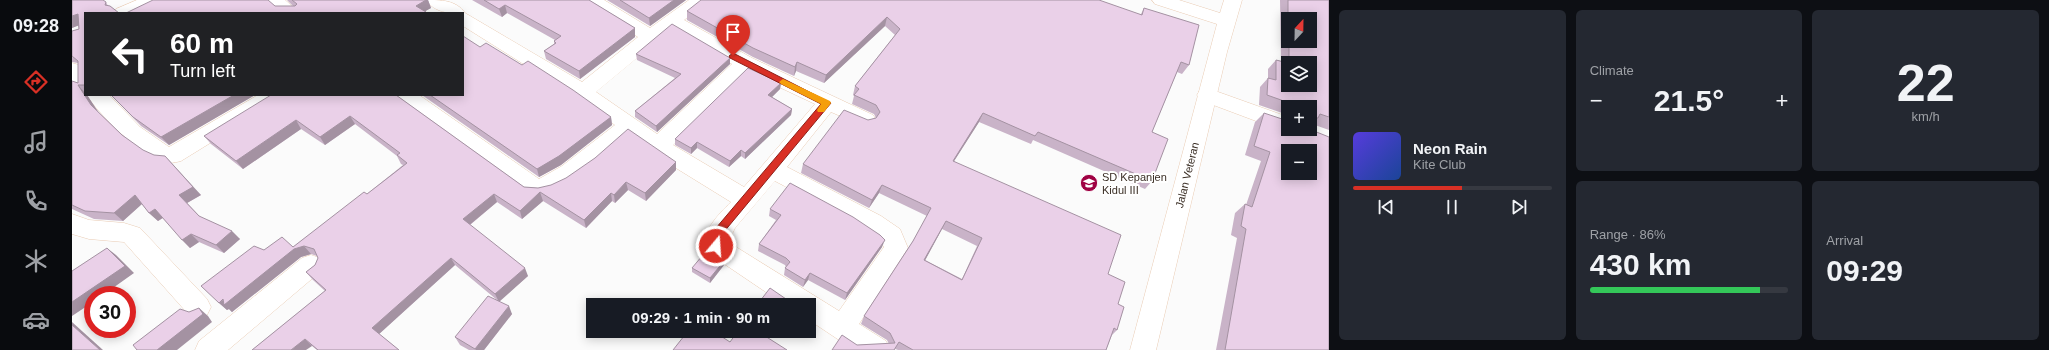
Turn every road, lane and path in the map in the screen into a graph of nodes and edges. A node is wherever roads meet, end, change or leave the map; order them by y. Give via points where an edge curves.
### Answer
1 (274, 0) edge
2 (435, 0) edge
3 (592, 0) edge
4 (701, 0) edge
5 (1161, 0) edge
6 (144, 4) edge
7 (1230, 10) edge
8 (124, 12) edge
9 (290, 12) edge
10 (454, 12) edge
11 (464, 19) edge
12 (672, 21) junction
13 (650, 36) junction
14 (745, 63) junction
15 (72, 70) edge
16 (84, 82) edge
17 (583, 92) junction
18 (1207, 94) junction
19 (98, 96) edge
20 (406, 96) edge
21 (265, 97) edge
22 (827, 103) junction
23 (866, 120) edge
24 (1281, 122) edge
25 (630, 125) junction
26 (658, 146) junction
27 (772, 169) junction
28 (747, 200) junction
29 (72, 224) edge
30 (311, 265) dead end
31 (795, 298) edge
32 (198, 307) edge
33 (816, 311) edge
34 (843, 327) junction
35 (208, 350) edge
36 (877, 350) edge
37 (1143, 350) edge

1 - 9 street
2 - 10 street
3 - 13 street
4 - 12 street
5 - 7 street
6 - 8 street
7 - 18 street, Jalan Veteran
11 - 17 street
12 - 13 street
12 - 14 street
13 - 17 street
14 - 22 street
14 - 26 street
15 - 16 street
17 - 25 street
18 - 24 street
18 - 37 street, Jalan Veteran
19 - 21 street via 133,132 169,156
20 - 25 street via 536,188 543,188 563,175
22 - 23 street
22 - 27 street
25 - 26 street
26 - 28 street
27 - 28 street
27 - 34 street via 873,223 892,236 896,248
28 - 31 street via 720,231 716,246
29 - 32 street via 85,230 122,231 132,234
30 - 35 street
33 - 34 street
34 - 36 street

